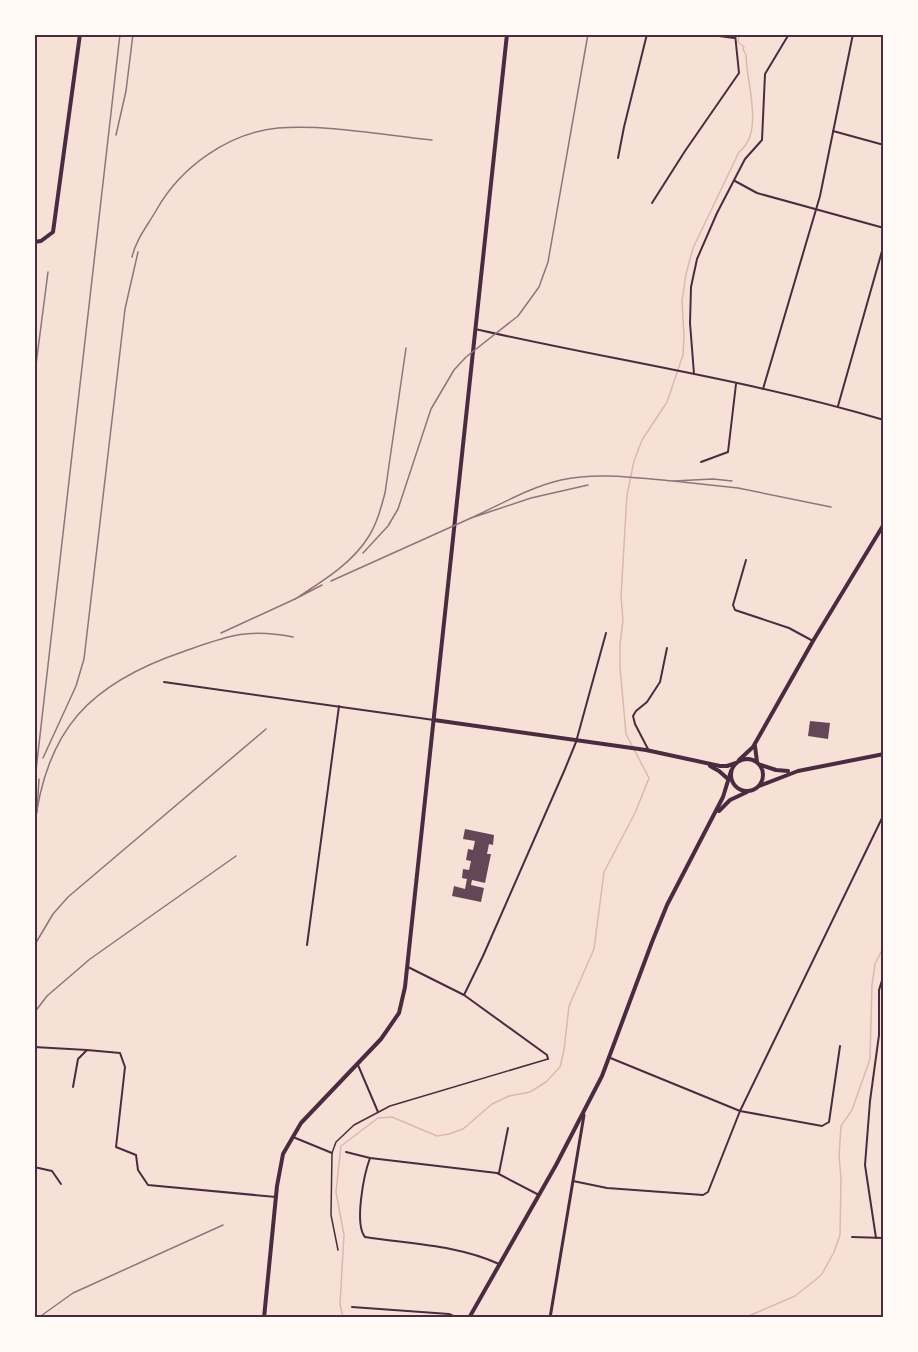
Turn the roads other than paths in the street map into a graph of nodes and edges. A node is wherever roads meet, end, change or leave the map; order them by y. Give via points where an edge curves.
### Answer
1 (80, 34) edge
2 (507, 34) edge
3 (647, 34) edge
4 (704, 34) edge
5 (789, 34) edge
6 (853, 34) edge
7 (735, 36) edge
8 (832, 131) junction
9 (884, 145) edge
10 (618, 158) dead end
11 (734, 180) junction
12 (652, 203) dead end
13 (816, 209) junction
14 (884, 228) edge
15 (34, 242) edge
16 (884, 244) edge
17 (475, 329) junction
18 (694, 374) junction
19 (736, 384) junction
20 (762, 389) junction
21 (838, 406) junction
22 (884, 420) edge
23 (701, 462) dead end
24 (884, 524) edge
25 (878, 533) junction
26 (884, 537) edge
27 (746, 560) dead end
28 (606, 633) dead end
29 (813, 641) junction
30 (667, 648) dead end
31 (164, 682) dead end
32 (339, 706) junction
33 (434, 720) junction
34 (757, 739) junction
35 (576, 742) junction
36 (647, 751) junction
37 (884, 754) edge
38 (738, 761) junction
39 (704, 763) junction
40 (758, 763) junction
41 (731, 771) junction
42 (798, 771) junction
43 (728, 780) junction
44 (734, 785) junction
45 (759, 786) junction
46 (750, 791) junction
47 (884, 814) edge
48 (711, 822) junction
49 (307, 945) dead end
50 (408, 967) junction
51 (884, 974) edge
52 (464, 995) junction
53 (840, 1046) dead end
54 (34, 1047) edge
55 (87, 1050) junction
56 (608, 1057) junction
57 (548, 1059) joint
58 (357, 1063) junction
59 (73, 1087) dead end
60 (740, 1110) junction
61 (378, 1112) junction
62 (584, 1115) junction
63 (508, 1128) dead end
64 (293, 1137) junction
65 (346, 1152) dead end
66 (332, 1153) junction
67 (370, 1158) junction
68 (34, 1167) edge
69 (499, 1173) junction
70 (573, 1181) junction
71 (61, 1184) dead end
72 (539, 1195) junction
73 (276, 1197) junction
74 (852, 1237) dead end
75 (876, 1238) junction
76 (884, 1238) edge
77 (338, 1250) dead end
78 (500, 1264) junction
79 (352, 1307) dead end
80 (264, 1317) edge
81 (458, 1317) edge
82 (469, 1317) edge
83 (550, 1317) edge

1 - 15 main road via 53,232
2 - 17 main road
3 - 10 street
4 - 7 street
5 - 11 street via 765,74 762,140 745,159
6 - 8 street
7 - 12 street via 739,73
8 - 9 street
8 - 13 street
11 - 13 street via 757,193
11 - 18 street via 697,259 691,287
13 - 14 street
13 - 20 street
16 - 21 street
17 - 18 street
17 - 33 main road
18 - 19 street
19 - 20 street
19 - 23 street via 728,452
20 - 21 street
21 - 22 street
24 - 25 main road
25 - 26 street
25 - 29 main road
27 - 29 street via 733,605 735,610 789,628
28 - 35 street
29 - 34 main road
30 - 36 street via 660,682 633,716
31 - 32 street
32 - 33 street
32 - 49 street
33 - 35 main road
33 - 50 main road
34 - 38 main road
34 - 40 main road via 754,750
35 - 36 main road
35 - 52 street
36 - 39 main road
37 - 42 main road
38 - 39 main road via 727,766
38 - 40 main road via 749,758
38 - 41 main road
39 - 43 main road
40 - 42 main road via 776,770
40 - 45 main road via 763,772
41 - 43 main road
41 - 44 main road
42 - 45 main road
43 - 44 main road
43 - 48 main road
44 - 46 main road
45 - 46 main road
46 - 48 main road via 730,800
47 - 60 street
48 - 56 main road via 667,905
50 - 52 street
50 - 58 main road via 399,1013
51 - 75 street via 879,990 879,1035 866,1165
52 - 57 street
53 - 60 street via 826,1125
54 - 55 street
55 - 59 street via 78,1059
55 - 73 street via 120,1053 125,1067 116,1147 136,1155 138,1170 148,1185
56 - 60 street
56 - 62 main road
57 - 61 lane
58 - 61 street
58 - 64 main road via 301,1123
60 - 70 street via 708,1192 703,1195 607,1188
61 - 66 lane via 354,1125 336,1142
62 - 70 street
62 - 72 main road
63 - 69 street
64 - 66 street
64 - 73 main road via 284,1154
65 - 67 street
66 - 77 lane via 331,1215
67 - 69 street
67 - 78 street via 363,1175 361,1217 365,1237 481,1255
68 - 71 street via 52,1171
69 - 72 street
70 - 83 street
72 - 78 main road
73 - 80 main road
74 - 75 street
75 - 76 street
78 - 82 main road
79 - 81 street

